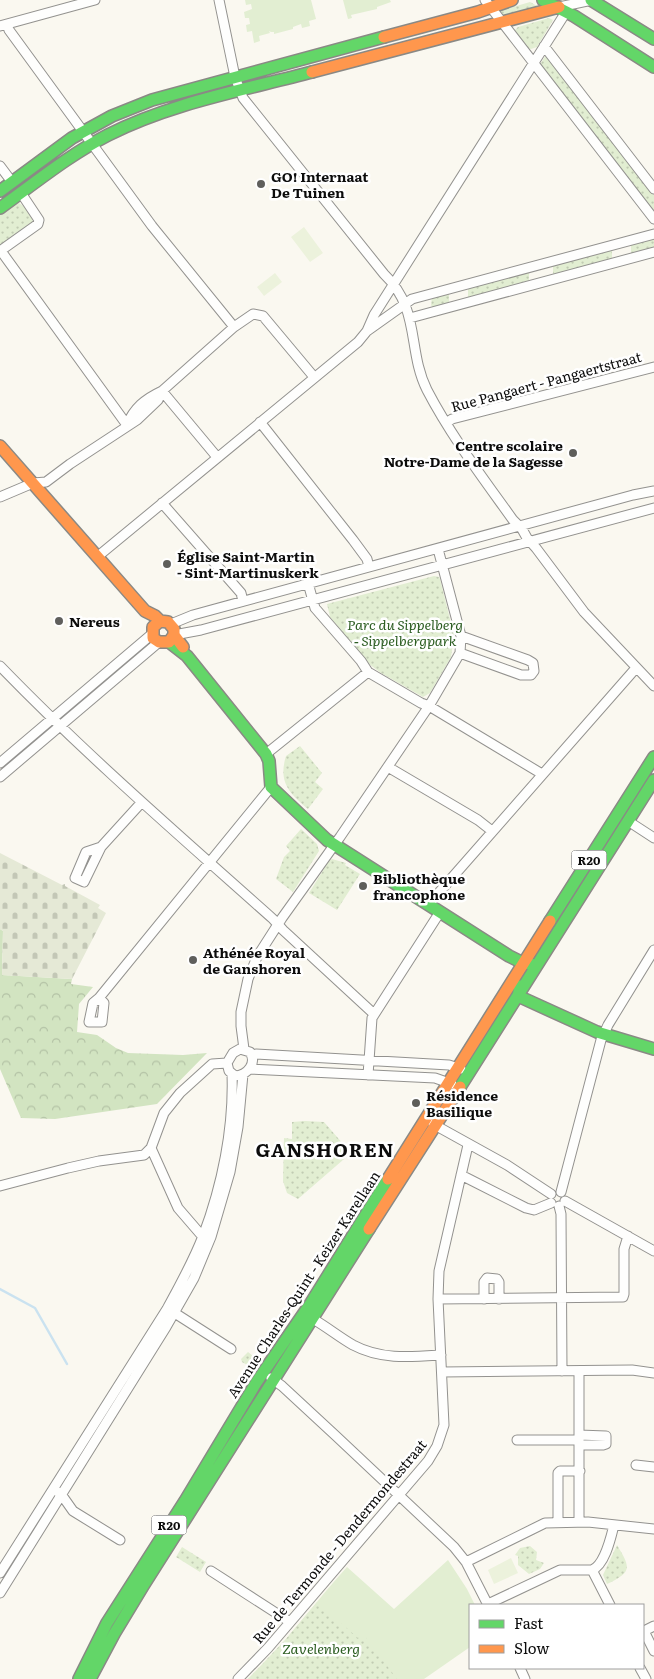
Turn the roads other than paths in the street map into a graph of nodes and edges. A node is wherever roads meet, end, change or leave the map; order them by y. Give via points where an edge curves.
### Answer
1 (95, 0) edge
2 (219, 0) edge
3 (512, 0) edge
4 (543, 0) edge
5 (592, 0) edge
6 (488, 4) edge
7 (564, 6) edge
8 (501, 22) junction
9 (3, 25) edge
10 (654, 40) edge
11 (544, 46) junction
12 (534, 64) junction
13 (654, 67) edge
14 (235, 77) junction
15 (240, 90) junction
16 (83, 132) junction
17 (92, 144) junction
18 (0, 166) edge
19 (12, 182) junction
20 (654, 189) edge
21 (0, 191) edge
22 (21, 193) junction
23 (0, 208) edge
24 (654, 219) edge
25 (654, 234) edge
26 (0, 251) edge
27 (654, 252) edge
28 (394, 284) junction
29 (432, 294) junction
30 (405, 302) junction
31 (435, 311) junction
32 (410, 318) junction
33 (234, 328) junction
34 (367, 331) junction
35 (654, 367) edge
36 (314, 377) junction
37 (162, 391) junction
38 (260, 422) junction
39 (446, 423) junction
40 (128, 425) junction
41 (0, 446) edge
42 (217, 457) junction
43 (33, 483) junction
44 (654, 491) edge
45 (0, 497) edge
46 (162, 503) junction
47 (654, 508) edge
48 (519, 526) junction
49 (530, 542) junction
50 (438, 549) junction
51 (97, 557) junction
52 (442, 564) junction
53 (369, 567) junction
54 (308, 584) junction
55 (313, 600) junction
56 (243, 601) junction
57 (163, 632) junction
58 (190, 632) junction
59 (461, 636) junction
60 (186, 653) junction
61 (460, 653) junction
62 (0, 666) edge
63 (636, 668) junction
64 (368, 672) junction
65 (654, 686) edge
66 (429, 706) junction
67 (52, 719) junction
68 (60, 727) junction
69 (266, 754) junction
70 (654, 757) edge
71 (0, 763) edge
72 (388, 767) junction
73 (542, 774) junction
74 (0, 777) edge
75 (654, 780) edge
76 (271, 787) junction
77 (142, 803) junction
78 (628, 821) junction
79 (492, 831) junction
80 (654, 838) edge
81 (334, 844) junction
82 (101, 847) dead end
83 (209, 862) junction
84 (428, 904) junction
85 (440, 912) junction
86 (278, 925) junction
87 (654, 950) edge
88 (523, 963) junction
89 (538, 964) junction
90 (650, 964) edge
91 (518, 996) junction
92 (99, 998) dead end
93 (374, 1014) junction
94 (603, 1034) junction
95 (244, 1049) junction
96 (654, 1049) edge
97 (252, 1055) junction
98 (369, 1060) junction
99 (227, 1063) junction
100 (458, 1067) junction
101 (246, 1071) junction
102 (232, 1074) junction
103 (468, 1074) junction
104 (368, 1075) junction
105 (449, 1081) junction
106 (459, 1088) junction
107 (430, 1122) junction
108 (468, 1145) junction
109 (151, 1148) junction
110 (461, 1176) junction
111 (0, 1186) edge
112 (557, 1199) junction
113 (628, 1236) junction
114 (203, 1237) junction
115 (654, 1251) edge
116 (561, 1298) junction
117 (438, 1299) junction
118 (484, 1299) junction
119 (499, 1299) junction
120 (170, 1311) junction
121 (314, 1319) junction
122 (231, 1349) dead end
123 (441, 1355) junction
124 (579, 1370) junction
125 (562, 1371) junction
126 (263, 1372) junction
127 (442, 1372) junction
128 (654, 1373) edge
129 (274, 1380) junction
130 (517, 1440) dead end
131 (579, 1440) junction
132 (636, 1465) dead end
133 (654, 1467) edge
134 (580, 1471) junction
135 (57, 1491) junction
136 (399, 1494) junction
137 (558, 1522) junction
138 (580, 1522) junction
139 (614, 1525) junction
140 (654, 1529) edge
141 (120, 1540) dead end
142 (466, 1562) junction
143 (592, 1570) junction
144 (211, 1571) dead end
145 (0, 1573) edge
146 (0, 1593) edge
147 (487, 1604) edge
148 (490, 1604) edge
149 (609, 1604) edge
150 (290, 1622) junction
151 (654, 1626) edge
152 (654, 1651) edge
153 (79, 1679) edge
154 (90, 1679) edge
155 (238, 1679) edge

1 - 9 street
2 - 14 street
3 - 6 main road
4 - 7 main road
5 - 7 street
5 - 10 main road
6 - 8 street
6 - 14 main road
7 - 8 main road
7 - 11 street
7 - 13 main road
8 - 12 street
8 - 15 main road
9 - 16 street
11 - 12 street
11 - 20 street
12 - 24 street
12 - 28 street
14 - 15 street
14 - 16 main road via 152,100
15 - 17 main road via 154,114
15 - 28 street
16 - 17 street
16 - 19 main road
17 - 22 main road
17 - 33 street via 152,226
18 - 19 street
19 - 21 main road
22 - 23 main road
22 - 26 street via 39,220 38,224
25 - 29 street
26 - 40 street
27 - 31 street
28 - 30 street
28 - 34 street
29 - 30 street
29 - 31 street via 427,303
30 - 32 street
30 - 34 street
31 - 32 street
32 - 39 street via 426,388
33 - 36 street via 253,314 262,316
33 - 37 street
34 - 36 street
35 - 39 street, Rue Pangaert - Pangaertstraat via 452,418
36 - 38 street
37 - 40 street via 158,400
37 - 42 street
38 - 42 street
38 - 53 street via 353,540
39 - 48 street
40 - 43 street via 46,482
41 - 43 main road
42 - 46 street
43 - 45 street
43 - 51 main road
44 - 48 street
46 - 51 street
46 - 56 street via 242,593
47 - 49 street
48 - 49 street
48 - 50 street
49 - 52 street
49 - 63 street via 584,612
50 - 52 street
50 - 53 street
51 - 57 main road via 145,611 148,621
52 - 55 street
52 - 59 street
53 - 54 street
54 - 55 street
54 - 56 street
55 - 58 street
55 - 64 street via 315,608
56 - 57 street via 193,615
57 - 58 street
57 - 60 main road
57 - 67 street
57 - 68 street
58 - 60 street
59 - 61 street
59 - 61 street via 528,660 533,663 534,671 531,675 521,675
60 - 69 main road
61 - 66 street
62 - 67 street
63 - 65 street
63 - 73 street
64 - 66 street
64 - 69 street
66 - 72 street
66 - 73 street
67 - 68 street
67 - 71 street
68 - 74 street
68 - 77 street
69 - 76 main road
70 - 88 main road, Avenue Charles-Quint - Keizer Karellaan / R20
72 - 79 street
72 - 81 street
73 - 79 street
75 - 78 main road, Avenue Charles-Quint - Keizer Karellaan / R20
76 - 81 main road
76 - 83 street
77 - 82 street
77 - 83 street
78 - 80 street
78 - 89 main road, Avenue Charles-Quint - Keizer Karellaan / R20
79 - 84 street
81 - 84 main road
81 - 86 street
83 - 86 street
83 - 92 street
84 - 85 main road
85 - 88 main road
85 - 93 street
86 - 93 street
86 - 95 street via 257,957 248,979 241,1012
87 - 90 street
88 - 89 main road
88 - 91 main road
88 - 100 main road, Avenue Charles-Quint - Keizer Karellaan / R20
89 - 91 main road, Avenue Charles-Quint - Keizer Karellaan / R20
90 - 94 street
91 - 94 main road
91 - 103 main road, Avenue Charles-Quint - Keizer Karellaan / R20
93 - 98 street
94 - 96 main road
94 - 112 street
95 - 97 street
95 - 99 street via 236,1050
97 - 98 street
97 - 101 street via 252,1064
98 - 100 street
98 - 104 street
99 - 102 street
99 - 109 street via 212,1064 180,1093 164,1113
100 - 103 street
100 - 105 main road, Avenue Charles-Quint - Keizer Karellaan / R20
101 - 102 street via 240,1076
101 - 104 street
101 - 120 street via 235,1150 222,1205 194,1278
102 - 114 street via 226,1147
103 - 106 main road, Avenue Charles-Quint - Keizer Karellaan / R20
104 - 105 street
105 - 106 street
105 - 107 main road, Avenue Charles-Quint - Keizer Karellaan / R20
106 - 107 main road, Avenue Charles-Quint - Keizer Karellaan / R20
107 - 108 street
107 - 121 main road, Avenue Charles-Quint - Keizer Karellaan / R20
107 - 126 main road, Avenue Charles-Quint - Keizer Karellaan / R20
108 - 110 street, Rue de Termonde - Dendermondestraat
108 - 112 street via 506,1165
109 - 111 street via 144,1155 76,1166
109 - 114 street via 178,1208
110 - 112 street via 534,1210
110 - 117 street, Rue de Termonde - Dendermondestraat via 439,1271
112 - 113 street
112 - 116 street via 561,1214
113 - 115 street
113 - 116 street via 624,1249 622,1297
114 - 120 street
116 - 119 street
116 - 125 street
117 - 118 street
117 - 123 street, Rue de Termonde - Dendermondestraat
118 - 119 street
118 - 119 street via 487,1278 499,1282
120 - 122 street
120 - 135 street
121 - 123 street via 352,1344 372,1352 400,1357
121 - 129 main road, Avenue Charles-Quint - Keizer Karellaan / R20
123 - 127 street, Rue de Termonde - Dendermondestraat
124 - 125 street
124 - 128 street
124 - 131 street
125 - 127 street
126 - 129 street
126 - 153 main road, Avenue Charles-Quint - Keizer Karellaan / R20 via 107,1623
127 - 136 street, Rue de Termonde - Dendermondestraat via 443,1431 428,1461
129 - 136 street
129 - 154 main road, Avenue Charles-Quint - Keizer Karellaan / R20 via 114,1634
130 - 131 street
131 - 134 street
132 - 133 street
134 - 137 street via 558,1474
134 - 138 street
135 - 141 street via 73,1511
135 - 145 street
135 - 146 street
136 - 142 street
136 - 150 street, Rue de Termonde - Dendermondestraat
137 - 138 street
137 - 142 street via 545,1523
138 - 139 street
139 - 140 street
139 - 143 street via 600,1564
142 - 147 street
143 - 148 street via 560,1570
143 - 149 street
144 - 150 street
150 - 155 street, Rue de Termonde - Dendermondestraat
151 - 152 street via 644,1631

